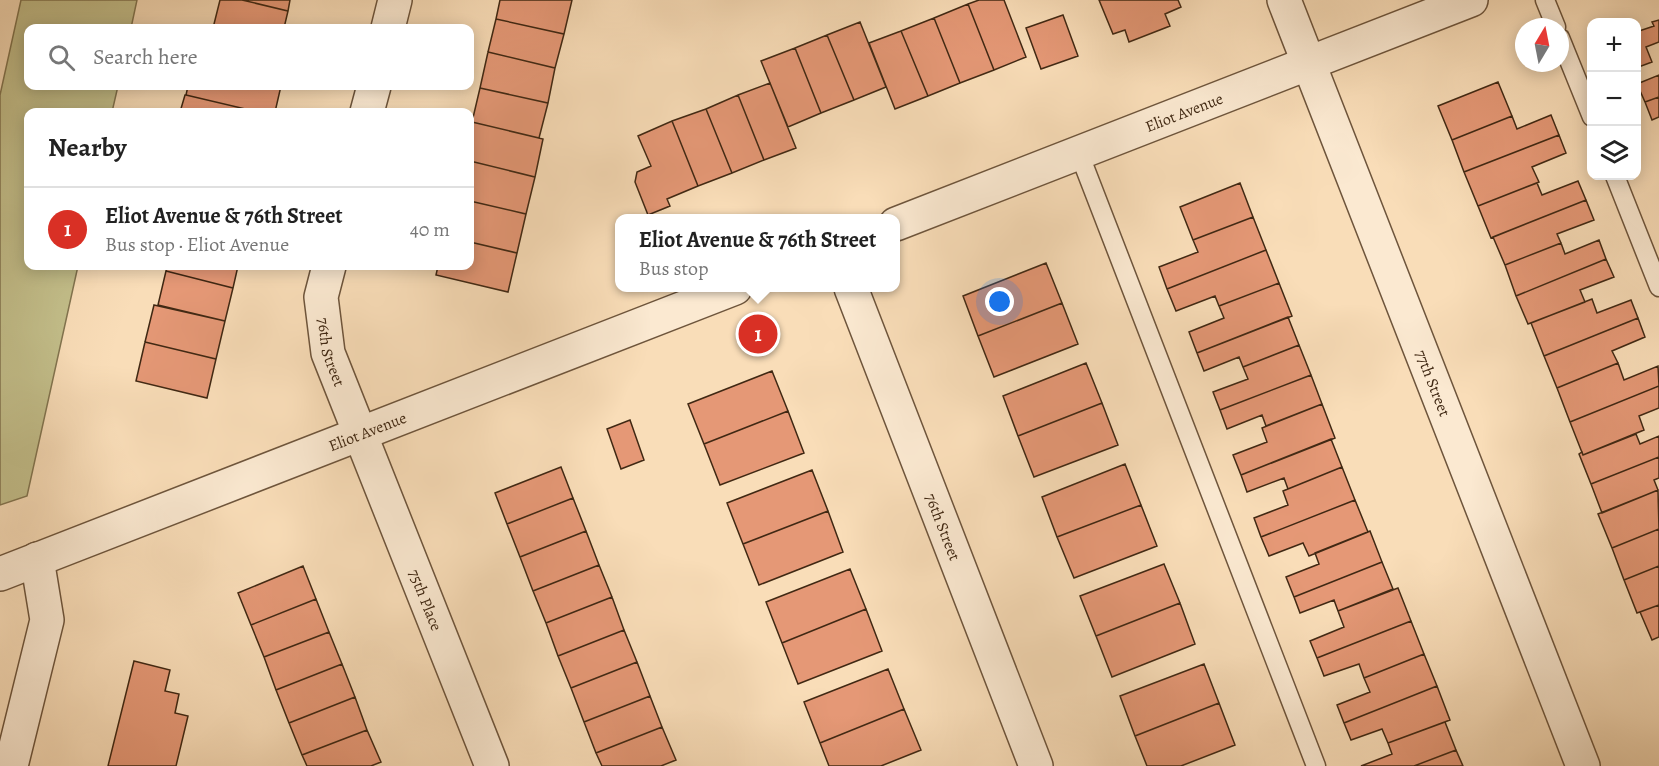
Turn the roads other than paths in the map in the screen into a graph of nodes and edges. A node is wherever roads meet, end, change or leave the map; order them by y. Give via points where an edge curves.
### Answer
1 (395, 0) edge
2 (1284, 0) edge
3 (1471, 0) edge
4 (1545, 0) edge
5 (1552, 18) edge
6 (389, 24) edge
7 (1569, 60) edge
8 (1309, 62) junction
9 (373, 90) edge
10 (1587, 105) edge
11 (368, 108) edge
12 (1079, 153) junction
13 (1617, 180) edge
14 (900, 222) edge
15 (328, 270) edge
16 (1659, 286) edge
17 (725, 292) edge
18 (853, 292) edge
19 (361, 434) junction
20 (37, 559) junction
21 (0, 574) edge
22 (11, 766) edge
23 (492, 766) edge
24 (1036, 766) edge
25 (1316, 766) edge
26 (1582, 766) edge

1 - 6 street
2 - 8 street, 77th Street
3 - 8 street, Eliot Avenue
4 - 5 lane
7 - 10 lane
8 - 12 street, Eliot Avenue
8 - 26 street, 77th Street
9 - 11 street
12 - 14 street, Eliot Avenue
12 - 25 lane
13 - 16 lane
15 - 19 street, 76th Street via 321,297 328,353
17 - 19 street, Eliot Avenue
18 - 24 street, 76th Street
19 - 20 street, Eliot Avenue
19 - 23 street, 75th Place
20 - 21 street, Eliot Avenue
20 - 22 street via 48,620

